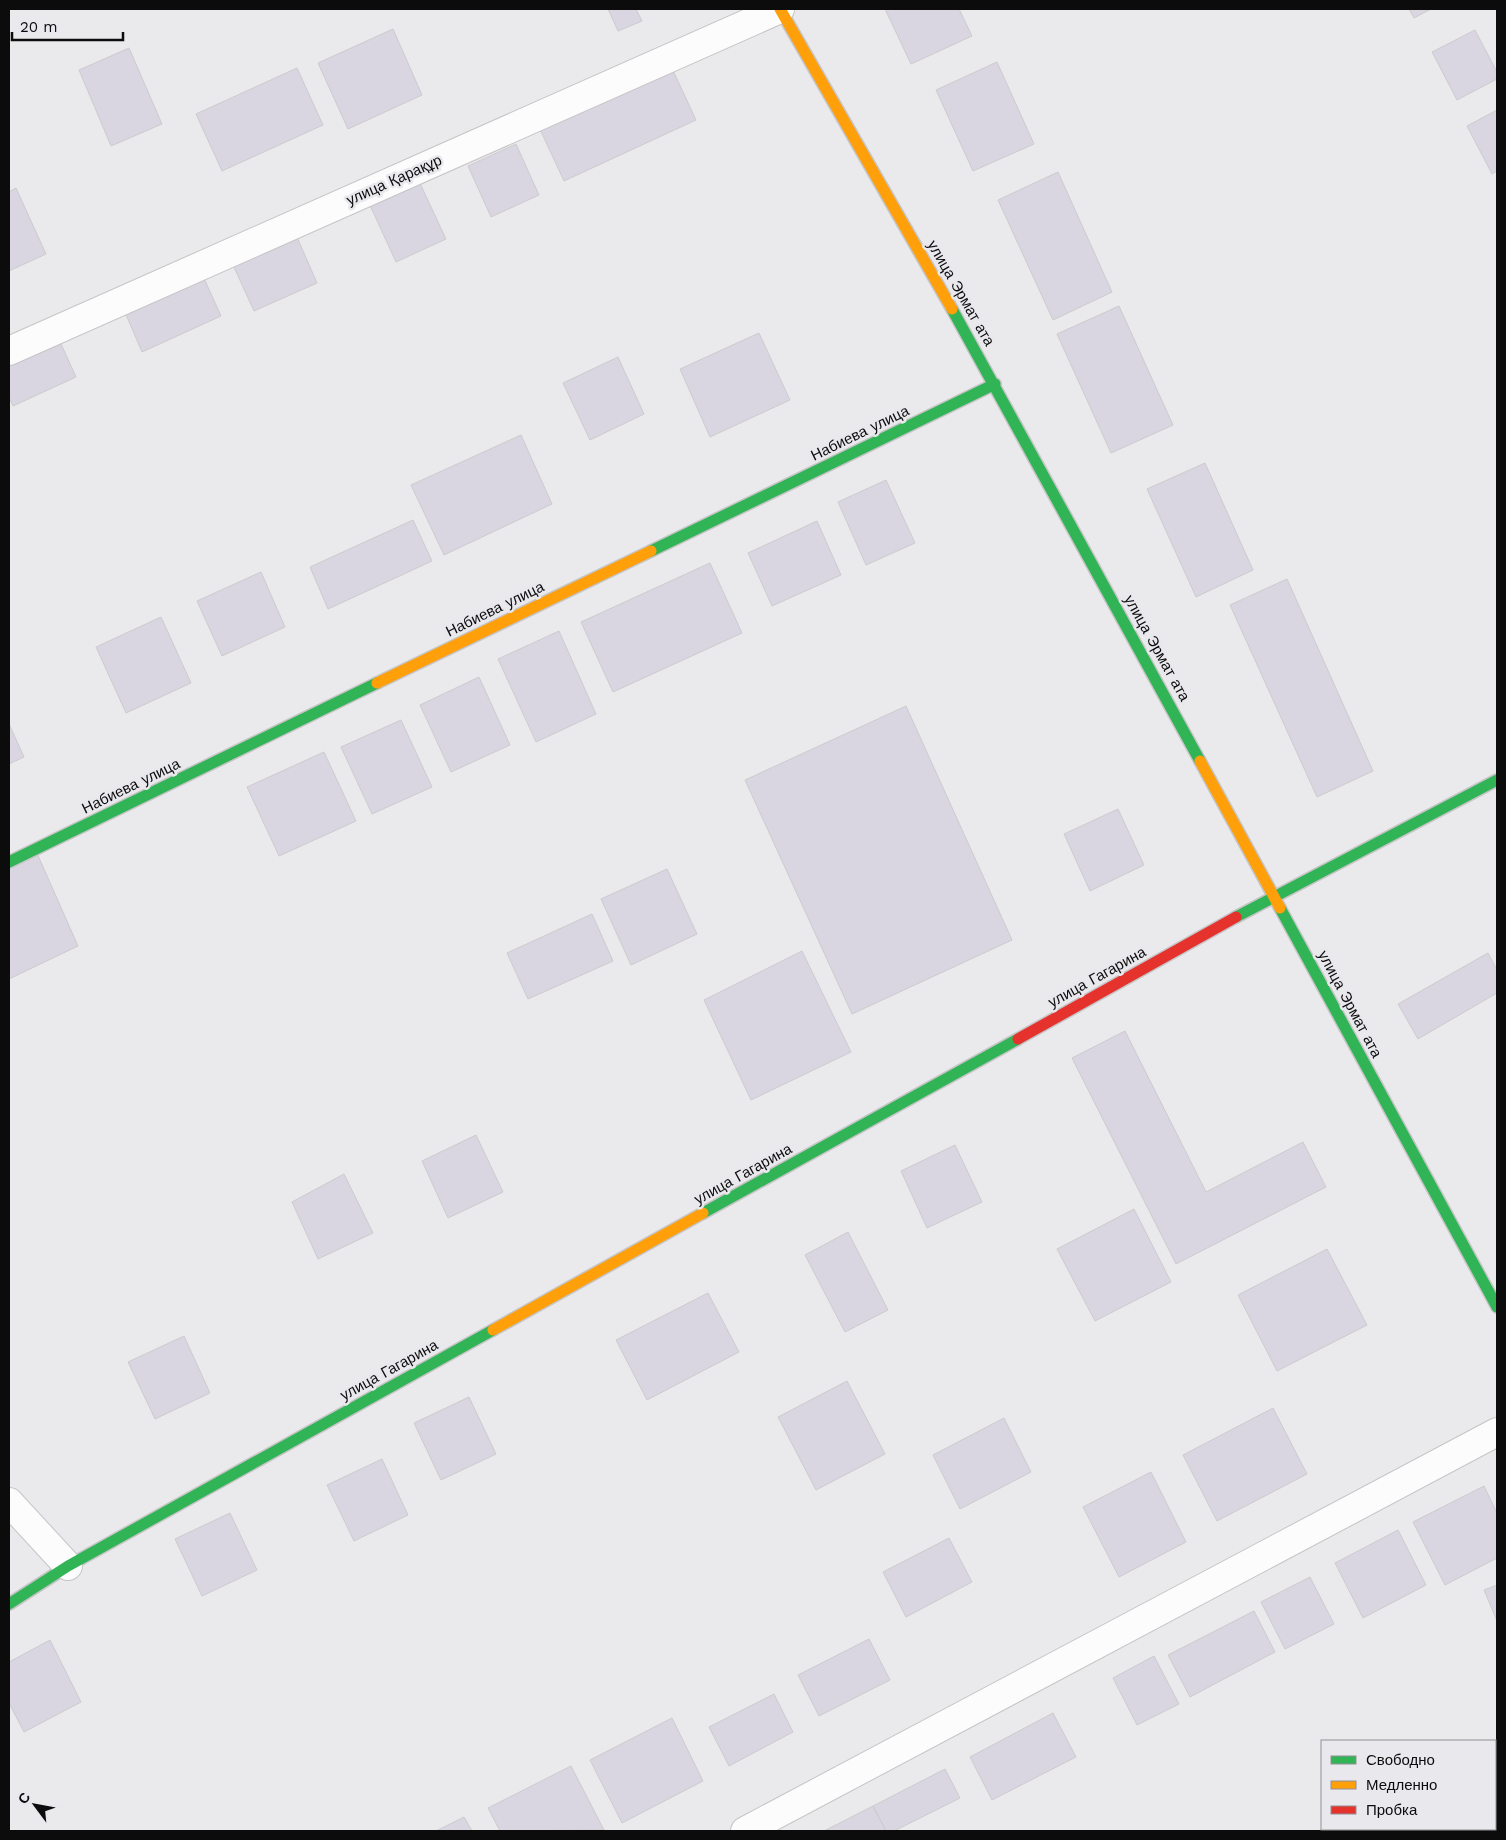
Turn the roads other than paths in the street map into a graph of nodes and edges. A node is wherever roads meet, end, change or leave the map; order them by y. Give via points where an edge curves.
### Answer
1 (780, 9) edge
2 (9, 351) edge
3 (995, 384) junction
4 (1497, 780) edge
5 (9, 862) edge
6 (1275, 896) junction
7 (1497, 1307) edge
8 (1497, 1432) edge
9 (9, 1502) edge
10 (68, 1566) junction
11 (9, 1604) edge
12 (745, 1831) edge

1 - 2 street, улица Қарақұр
1 - 3 street, улица Эрмат ата
3 - 5 street, Набиева улица
3 - 6 street, улица Эрмат ата
4 - 6 street, улица Гагарина
6 - 7 street, улица Эрмат ата
6 - 10 street, улица Гагарина
8 - 12 street
9 - 10 street
10 - 11 street, улица Гагарина

